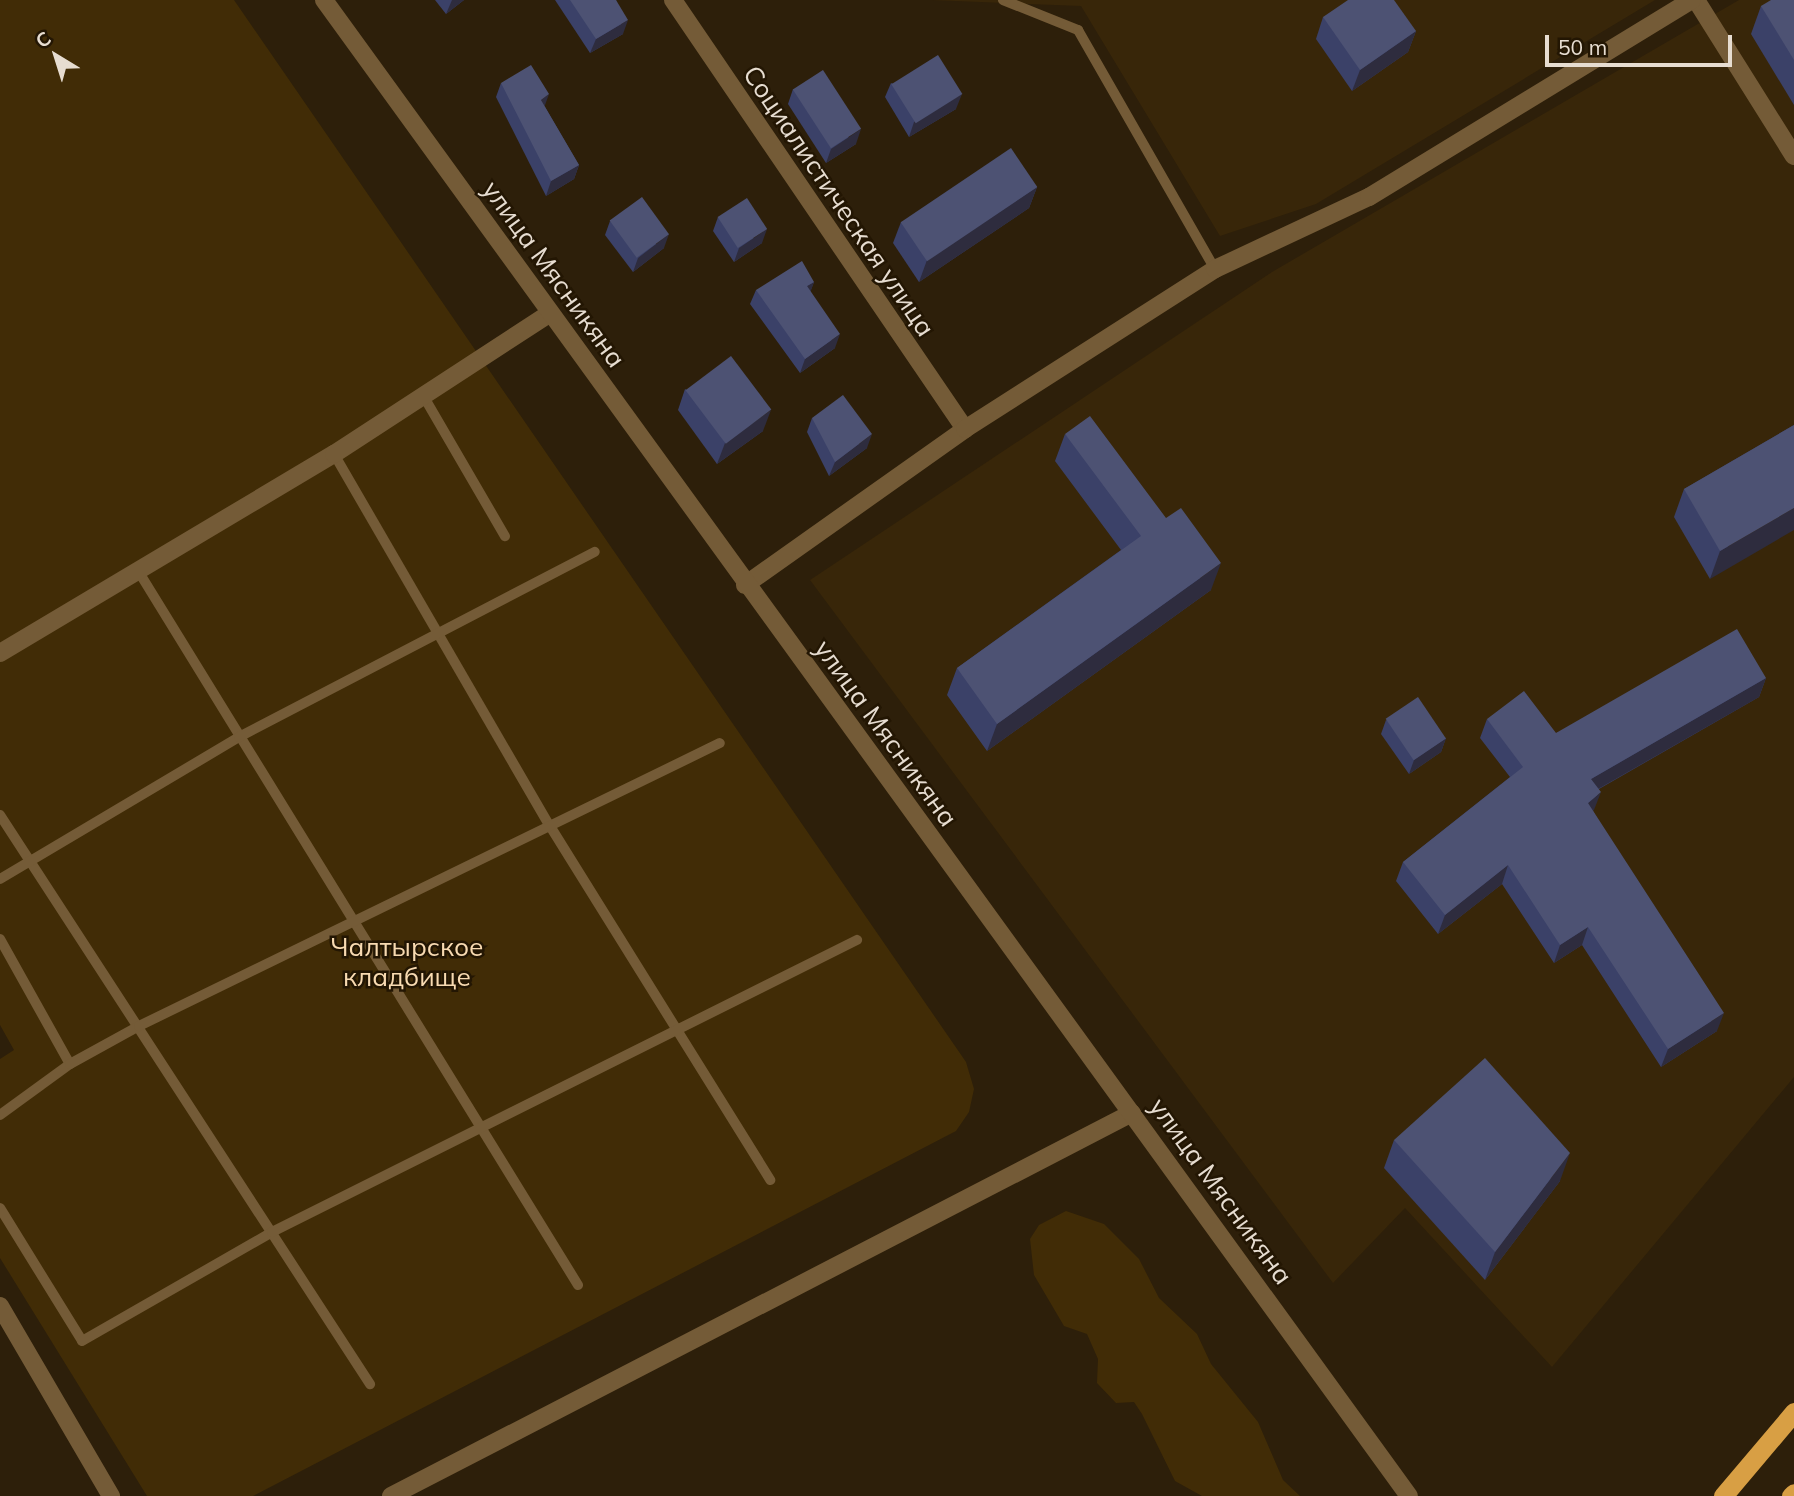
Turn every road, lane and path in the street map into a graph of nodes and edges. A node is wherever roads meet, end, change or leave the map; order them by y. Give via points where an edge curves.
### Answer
1 (324, 0) edge
2 (673, 0) edge
3 (1003, 0) edge
4 (1694, 0) edge
5 (1794, 156) edge
6 (1215, 269) junction
7 (550, 313) junction
8 (424, 397) junction
9 (965, 429) junction
10 (334, 454) junction
11 (505, 536) dead end
12 (595, 552) dead end
13 (137, 569) junction
14 (745, 585) junction
15 (436, 629) junction
16 (0, 653) edge
17 (239, 737) junction
18 (720, 743) dead end
19 (0, 815) edge
20 (550, 826) junction
21 (30, 862) junction
22 (0, 878) edge
23 (353, 920) junction
24 (0, 939) edge
25 (857, 940) dead end
26 (139, 1026) junction
27 (680, 1030) junction
28 (71, 1064) junction
29 (1132, 1113) junction
30 (0, 1115) edge
31 (481, 1127) junction
32 (770, 1180) dead end
33 (0, 1208) edge
34 (272, 1232) junction
35 (578, 1285) dead end
36 (0, 1306) edge
37 (370, 1384) dead end
38 (1794, 1412) edge
39 (111, 1496) edge
40 (391, 1496) edge
41 (1409, 1496) edge
42 (1723, 1496) edge

1 - 7 street, улица Мясникяна
2 - 9 street, Социалистическая улица
3 - 6 lane via 1077,30
4 - 5 street
4 - 6 street via 1369,197
6 - 9 street
7 - 8 street
7 - 14 street, улица Мясникяна
8 - 10 street
8 - 11 lane
9 - 14 street
10 - 13 street
10 - 15 lane
12 - 15 lane
13 - 16 street
13 - 17 lane
14 - 29 street, улица Мясникяна
15 - 17 lane
15 - 20 lane
17 - 21 lane
17 - 23 lane
18 - 20 lane
19 - 21 lane
20 - 23 lane
20 - 27 lane
21 - 22 lane
21 - 26 lane
23 - 26 lane
23 - 31 lane
24 - 28 lane
25 - 27 lane
26 - 28 lane
26 - 34 lane
27 - 31 lane
27 - 32 lane
28 - 30 lane
29 - 40 street
29 - 41 street, улица Мясникяна
31 - 34 lane
31 - 35 lane
33 - 34 lane via 82,1341
34 - 37 lane
36 - 39 street
38 - 42 highway

